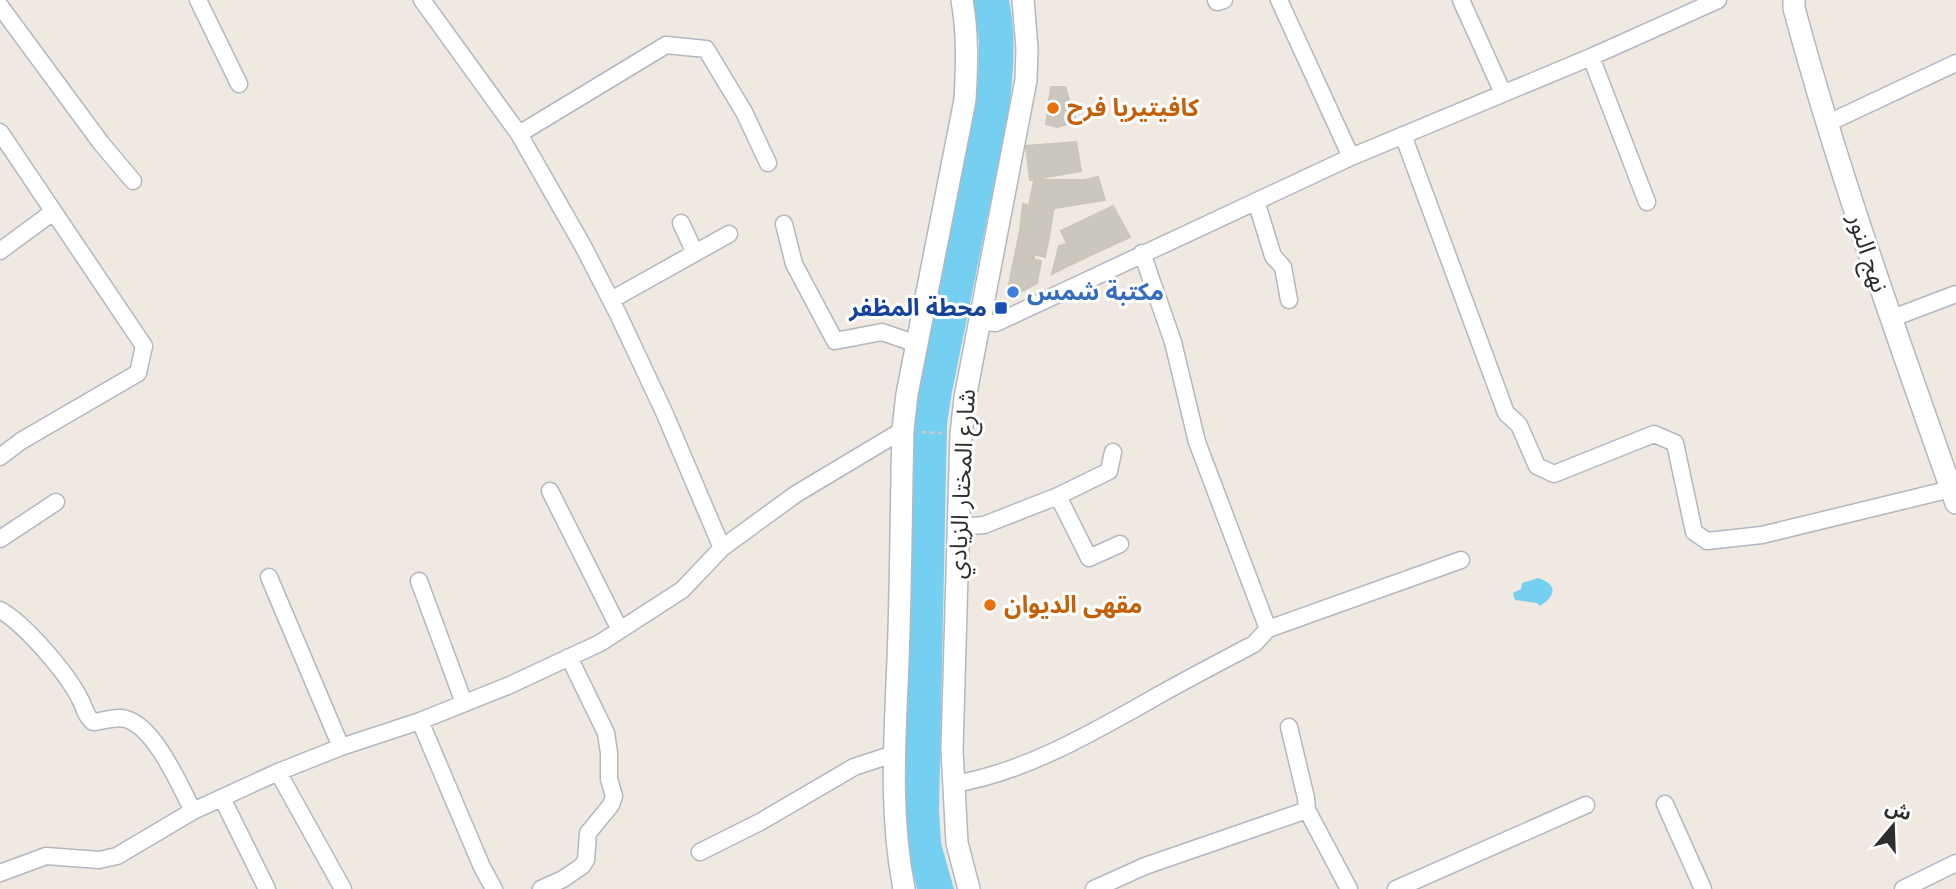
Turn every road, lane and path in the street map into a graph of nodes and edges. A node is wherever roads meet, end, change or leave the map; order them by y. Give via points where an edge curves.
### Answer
1 (198, 0) edge
2 (422, 0) edge
3 (962, 0) edge
4 (1023, 0) edge
5 (1216, 0) edge
6 (1224, 0) edge
7 (1279, 0) edge
8 (1461, 0) edge
9 (1718, 0) edge
10 (1794, 0) edge
11 (0, 6) edge
12 (1591, 57) junction
13 (1956, 63) edge
14 (239, 84) dead end
15 (1503, 93) junction
16 (1826, 124) junction
17 (0, 132) edge
18 (519, 134) junction
19 (1403, 135) junction
20 (1351, 157) junction
21 (768, 163) dead end
22 (133, 181) dead end
23 (1256, 201) junction
24 (1647, 202) dead end
25 (53, 212) junction
26 (681, 223) dead end
27 (784, 224) dead end
28 (729, 234) dead end
29 (0, 251) edge
30 (695, 253) junction
31 (1142, 253) junction
32 (1956, 294) edge
33 (611, 300) junction
34 (1289, 300) dead end
35 (1890, 319) junction
36 (979, 322) junction
37 (917, 344) junction
38 (903, 430) junction
39 (961, 434) junction
40 (1113, 452) dead end
41 (0, 457) edge
42 (550, 491) dead end
43 (1058, 496) junction
44 (1954, 496) edge
45 (56, 502) dead end
46 (958, 527) junction
47 (0, 539) edge
48 (1120, 544) dead end
49 (722, 548) junction
50 (1461, 560) dead end
51 (270, 577) dead end
52 (419, 581) dead end
53 (0, 610) edge
54 (1268, 629) junction
55 (620, 630) junction
56 (569, 657) junction
57 (464, 703) junction
58 (420, 720) junction
59 (1289, 727) dead end
60 (341, 747) junction
61 (893, 754) junction
62 (278, 772) junction
63 (953, 785) junction
64 (222, 798) junction
65 (1665, 804) dead end
66 (1586, 805) dead end
67 (1307, 810) junction
68 (193, 811) junction
69 (700, 852) dead end
70 (1956, 863) edge
71 (0, 873) edge
72 (267, 889) edge
73 (343, 889) edge
74 (494, 889) edge
75 (541, 889) edge
76 (904, 889) edge
77 (968, 889) edge
78 (1094, 889) edge
79 (1349, 889) edge
80 (1396, 889) edge
81 (1703, 889) edge
82 (1903, 889) edge

1 - 14 street
2 - 18 street
3 - 37 street via 968,65 965,100
4 - 36 street, شارع المختار الزيادي via 1026,80
5 - 6 street
7 - 20 street
8 - 15 street
9 - 12 street
10 - 16 street, نهج النور
11 - 22 street
12 - 15 street
12 - 24 street
13 - 16 street
15 - 19 street
16 - 35 street, نهج النور
17 - 25 street
18 - 21 street via 666,45 686,46 706,49 744,111
18 - 33 street
19 - 20 street
19 - 44 street via 1506,413 1519,425 1537,466 1553,474 1654,434 1675,443 1694,532 1707,541 1762,535
20 - 23 street
23 - 31 street
23 - 34 street via 1273,256 1283,267
25 - 29 street
25 - 41 street via 144,346 138,373
26 - 30 street
27 - 37 street via 794,264 835,341 882,332
28 - 30 street
30 - 33 street
31 - 36 street via 996,323
31 - 54 street via 1173,342 1196,442
32 - 35 street
33 - 49 street
35 - 44 street, نهج النور
36 - 39 street, شارع المختار الزيادي
37 - 38 street
38 - 39 path
38 - 49 street via 796,494
38 - 61 street
39 - 46 street, شارع المختار الزيادي
40 - 43 street via 1109,471
42 - 55 street
43 - 46 street via 984,525
43 - 48 street via 1089,558
45 - 47 street
46 - 63 street, شارع المختار الزيادي
49 - 55 street via 682,590
50 - 54 street
51 - 60 street
52 - 57 street
53 - 68 street via 43,648 93,722 123,718 141,727 156,744
54 - 63 street via 1254,644 1062,746 979,780
55 - 56 street
56 - 57 street
56 - 75 street via 606,733 614,796 588,833 582,866
57 - 58 street
58 - 60 street
58 - 74 street
59 - 67 street
60 - 62 street
61 - 69 street via 854,767
61 - 76 street via 893,812
62 - 64 street
62 - 73 street
63 - 77 street, شارع المختار الزيادي via 957,843
64 - 68 street
64 - 72 street
65 - 81 street
66 - 80 street
67 - 78 street via 1145,866
67 - 79 street
68 - 71 street via 117,856 99,860 46,856
70 - 82 street

